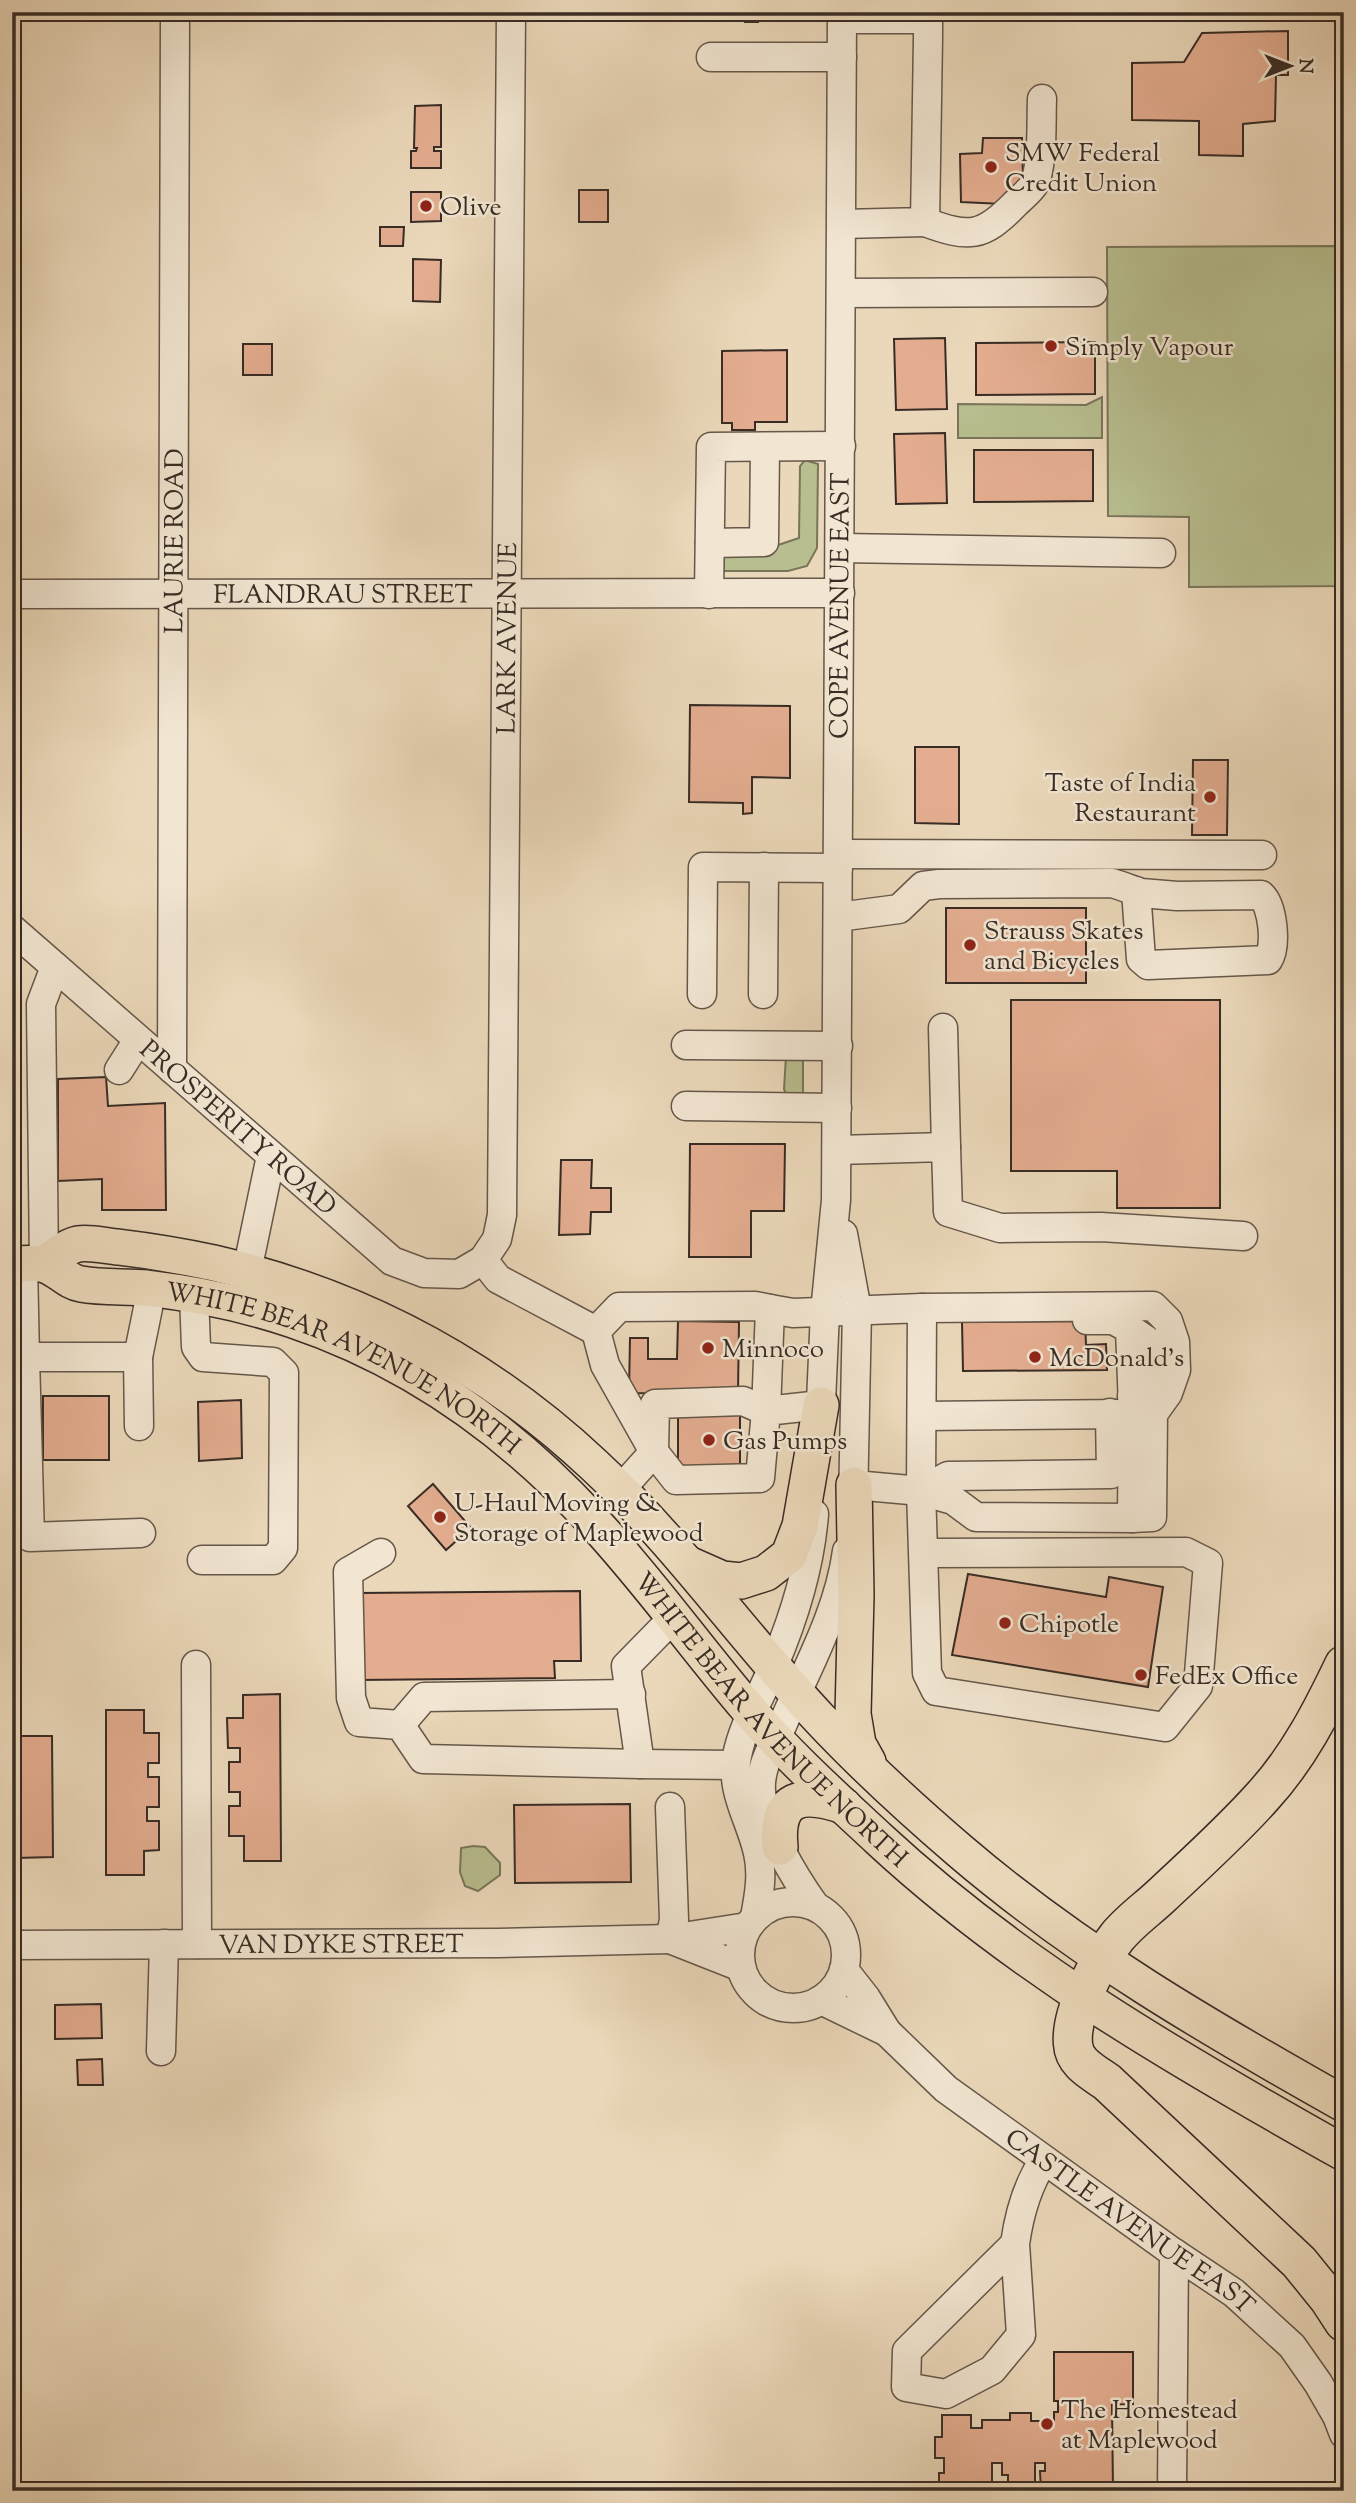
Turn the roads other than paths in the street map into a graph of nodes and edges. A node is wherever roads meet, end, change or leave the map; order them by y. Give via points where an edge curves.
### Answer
1 (175, 12) edge
2 (511, 12) edge
3 (842, 16) edge
4 (842, 57) junction
5 (711, 58) dead end
6 (1042, 99) dead end
7 (925, 222) junction
8 (842, 224) junction
9 (1093, 292) dead end
10 (841, 293) junction
11 (841, 446) junction
12 (765, 447) junction
13 (710, 542) junction
14 (840, 548) junction
15 (1161, 553) dead end
16 (173, 593) junction
17 (840, 593) junction
18 (12, 594) edge
19 (505, 594) junction
20 (709, 594) junction
21 (1262, 855) dead end
22 (838, 861) junction
23 (764, 867) junction
24 (1136, 891) junction
25 (838, 917) junction
26 (12, 929) edge
27 (55, 967) junction
28 (702, 994) dead end
29 (763, 994) dead end
30 (943, 1028) dead end
31 (138, 1040) junction
32 (686, 1045) dead end
33 (838, 1046) junction
34 (172, 1069) junction
35 (119, 1070) dead end
36 (686, 1106) dead end
37 (837, 1108) junction
38 (946, 1147) junction
39 (837, 1150) junction
40 (271, 1156) junction
41 (836, 1200) junction
42 (1243, 1236) dead end
43 (483, 1260) junction
44 (26, 1264) edge
45 (247, 1271) junction
46 (149, 1288) junction
47 (194, 1296) junction
48 (922, 1308) junction
49 (770, 1309) junction
50 (857, 1310) junction
51 (825, 1312) junction
52 (1087, 1320) dead end
53 (596, 1331) junction
54 (24, 1357) junction
55 (138, 1357) junction
56 (821, 1405) junction
57 (1132, 1409) junction
58 (766, 1411) junction
59 (923, 1416) junction
60 (139, 1426) dead end
61 (654, 1452) junction
62 (1132, 1474) junction
63 (854, 1485) junction
64 (620, 1490) junction
65 (921, 1491) junction
66 (141, 1533) dead end
67 (381, 1553) dead end
68 (924, 1553) junction
69 (202, 1560) dead end
70 (684, 1561) junction
71 (673, 1618) junction
72 (196, 1665) dead end
73 (774, 1665) junction
74 (1344, 1665) edge
75 (797, 1693) junction
76 (631, 1694) junction
77 (753, 1714) junction
78 (400, 1726) junction
79 (776, 1739) junction
80 (640, 1764) junction
81 (736, 1765) junction
82 (877, 1776) junction
83 (844, 1805) junction
84 (670, 1807) dead end
85 (780, 1847) junction
86 (815, 1906) junction
87 (751, 1922) junction
88 (670, 1939) junction
89 (163, 1944) junction
90 (197, 1944) junction
91 (12, 1945) edge
92 (1102, 1960) junction
93 (741, 1967) junction
94 (844, 1970) junction
95 (1082, 1998) junction
96 (821, 2000) junction
97 (887, 2032) junction
98 (160, 2051) dead end
99 (1344, 2104) edge
100 (1344, 2153) edge
101 (1044, 2160) junction
102 (1015, 2244) junction
103 (1174, 2253) junction
104 (1344, 2322) edge
105 (1344, 2434) edge
106 (1172, 2491) edge

1 - 16 street, LAURIE ROAD
2 - 19 street, LARK AVENUE
3 - 4 street, COPE AVENUE EAST
3 - 7 street via 928,19
4 - 5 street
4 - 8 street, COPE AVENUE EAST
6 - 7 street via 1035,184 997,223 976,233 954,233
7 - 8 street
8 - 10 street, COPE AVENUE EAST
9 - 10 street
10 - 11 street, COPE AVENUE EAST
11 - 12 street
11 - 14 street, COPE AVENUE EAST
12 - 13 street via 711,447
12 - 13 street via 764,542
13 - 20 street
14 - 15 street
14 - 17 street, COPE AVENUE EAST
16 - 18 street, FLANDRAU STREET
16 - 19 street, FLANDRAU STREET
16 - 34 street, LAURIE ROAD
17 - 20 street, FLANDRAU STREET
17 - 22 street, COPE AVENUE EAST
19 - 20 street, FLANDRAU STREET
19 - 43 street, LARK AVENUE via 502,1215 497,1239
21 - 22 street
22 - 23 street
22 - 25 street, COPE AVENUE EAST
23 - 28 street via 703,867
23 - 29 street
24 - 24 street via 1177,896 1261,895 1268,901 1272,954 1268,960 1148,965 1140,959
24 - 25 street via 1112,883 939,884 923,886 899,909
25 - 33 street, COPE AVENUE EAST
26 - 27 street, PROSPERITY ROAD
27 - 31 street, PROSPERITY ROAD
27 - 44 street via 41,1004
30 - 38 street
31 - 34 street, PROSPERITY ROAD
31 - 35 street
32 - 33 street
33 - 37 street, COPE AVENUE EAST
34 - 40 street, PROSPERITY ROAD
36 - 37 street
37 - 39 street, COPE AVENUE EAST
38 - 39 street
38 - 42 street via 948,1212 1000,1228 1101,1227
39 - 41 street, COPE AVENUE EAST
40 - 43 street, PROSPERITY ROAD via 392,1261 424,1273 459,1274
40 - 45 street
41 - 50 street, COPE AVENUE EAST
41 - 51 street, COPE AVENUE EAST
43 - 53 street via 498,1279
44 - 45 main road, WHITE BEAR AVENUE NORTH via 76,1244 149,1251
44 - 46 main road, WHITE BEAR AVENUE NORTH via 78,1284
44 - 54 street
45 - 64 main road, WHITE BEAR AVENUE NORTH via 350,1305 458,1360 541,1418
46 - 47 main road, WHITE BEAR AVENUE NORTH
46 - 55 street
47 - 69 street via 195,1347 203,1357 273,1362 284,1373 283,1548 273,1560
47 - 71 main road, WHITE BEAR AVENUE NORTH via 315,1328 454,1399 564,1491
48 - 50 street
48 - 57 street via 1153,1307 1168,1321 1175,1342 1176,1370 1168,1393
48 - 59 street
49 - 51 street
49 - 53 street via 619,1307
49 - 58 street
50 - 51 street
50 - 63 street, COPE AVENUE EAST
51 - 56 street, COPE AVENUE EAST
52 - 57 street via 1113,1320 1153,1344 1153,1379
53 - 61 street via 605,1365
54 - 55 street
54 - 66 street via 30,1537
55 - 60 street
56 - 58 street
56 - 70 main road via 800,1526 789,1555 758,1577 734,1581 712,1576
56 - 73 street, COPE AVENUE EAST via 810,1547 796,1606
57 - 59 street
57 - 62 street
57 - 62 street
58 - 61 street via 743,1401 655,1404
58 - 61 street via 760,1478 676,1480
59 - 65 street
61 - 64 street
62 - 65 street via 948,1476
62 - 65 street via 1132,1518 976,1517 953,1500
63 - 65 street
63 - 75 street, COPE AVENUE EAST via 838,1590
63 - 82 main road via 853,1714 859,1744
64 - 70 main road, WHITE BEAR AVENUE NORTH
65 - 68 street
67 - 78 street via 348,1572 351,1698 359,1722
68 - 68 street via 927,1673 936,1691 1165,1727 1198,1686 1208,1563 1186,1552
70 - 73 main road, WHITE BEAR AVENUE NORTH
71 - 76 street via 626,1666
71 - 77 main road, WHITE BEAR AVENUE NORTH
72 - 90 street
73 - 75 main road, WHITE BEAR AVENUE NORTH
73 - 77 street
74 - 92 highway via 1297,1752 1265,1794 1118,1936
75 - 79 street, COPE AVENUE EAST
75 - 82 main road, WHITE BEAR AVENUE NORTH
76 - 78 street via 424,1697
76 - 80 street
77 - 79 main road, WHITE BEAR AVENUE NORTH
77 - 81 street
78 - 80 street via 423,1759
79 - 83 main road, WHITE BEAR AVENUE NORTH
79 - 85 street via 761,1787 763,1805
80 - 81 street
81 - 87 street via 740,1803 760,1862
82 - 92 main road, WHITE BEAR AVENUE NORTH via 970,1859
83 - 85 main road via 812,1798 792,1804 780,1819
83 - 95 main road, WHITE BEAR AVENUE NORTH via 920,1876
84 - 88 street via 674,1920
85 - 86 street
86 - 87 street via 784,1902 768,1907
86 - 94 street via 838,1926 844,1940
87 - 88 street, VAN DYKE STREET
87 - 93 street via 741,1940
88 - 90 street, VAN DYKE STREET
88 - 93 street, VAN DYKE STREET
89 - 90 street, VAN DYKE STREET
89 - 91 street, VAN DYKE STREET
89 - 98 street
92 - 95 highway
92 - 99 main road, WHITE BEAR AVENUE NORTH
93 - 96 street via 747,1983 772,2004 797,2007
94 - 96 street
94 - 97 street
95 - 100 main road, WHITE BEAR AVENUE NORTH
95 - 104 highway via 1072,2045 1081,2063 1299,2262
96 - 97 street
97 - 101 street, CASTLE AVENUE EAST via 946,2089
101 - 102 street via 1034,2175
101 - 103 street, CASTLE AVENUE EAST
102 - 102 street via 906,2351 906,2387 946,2394 992,2370 1021,2335
103 - 105 street, CASTLE AVENUE EAST via 1234,2293 1292,2346 1318,2383
103 - 106 street

